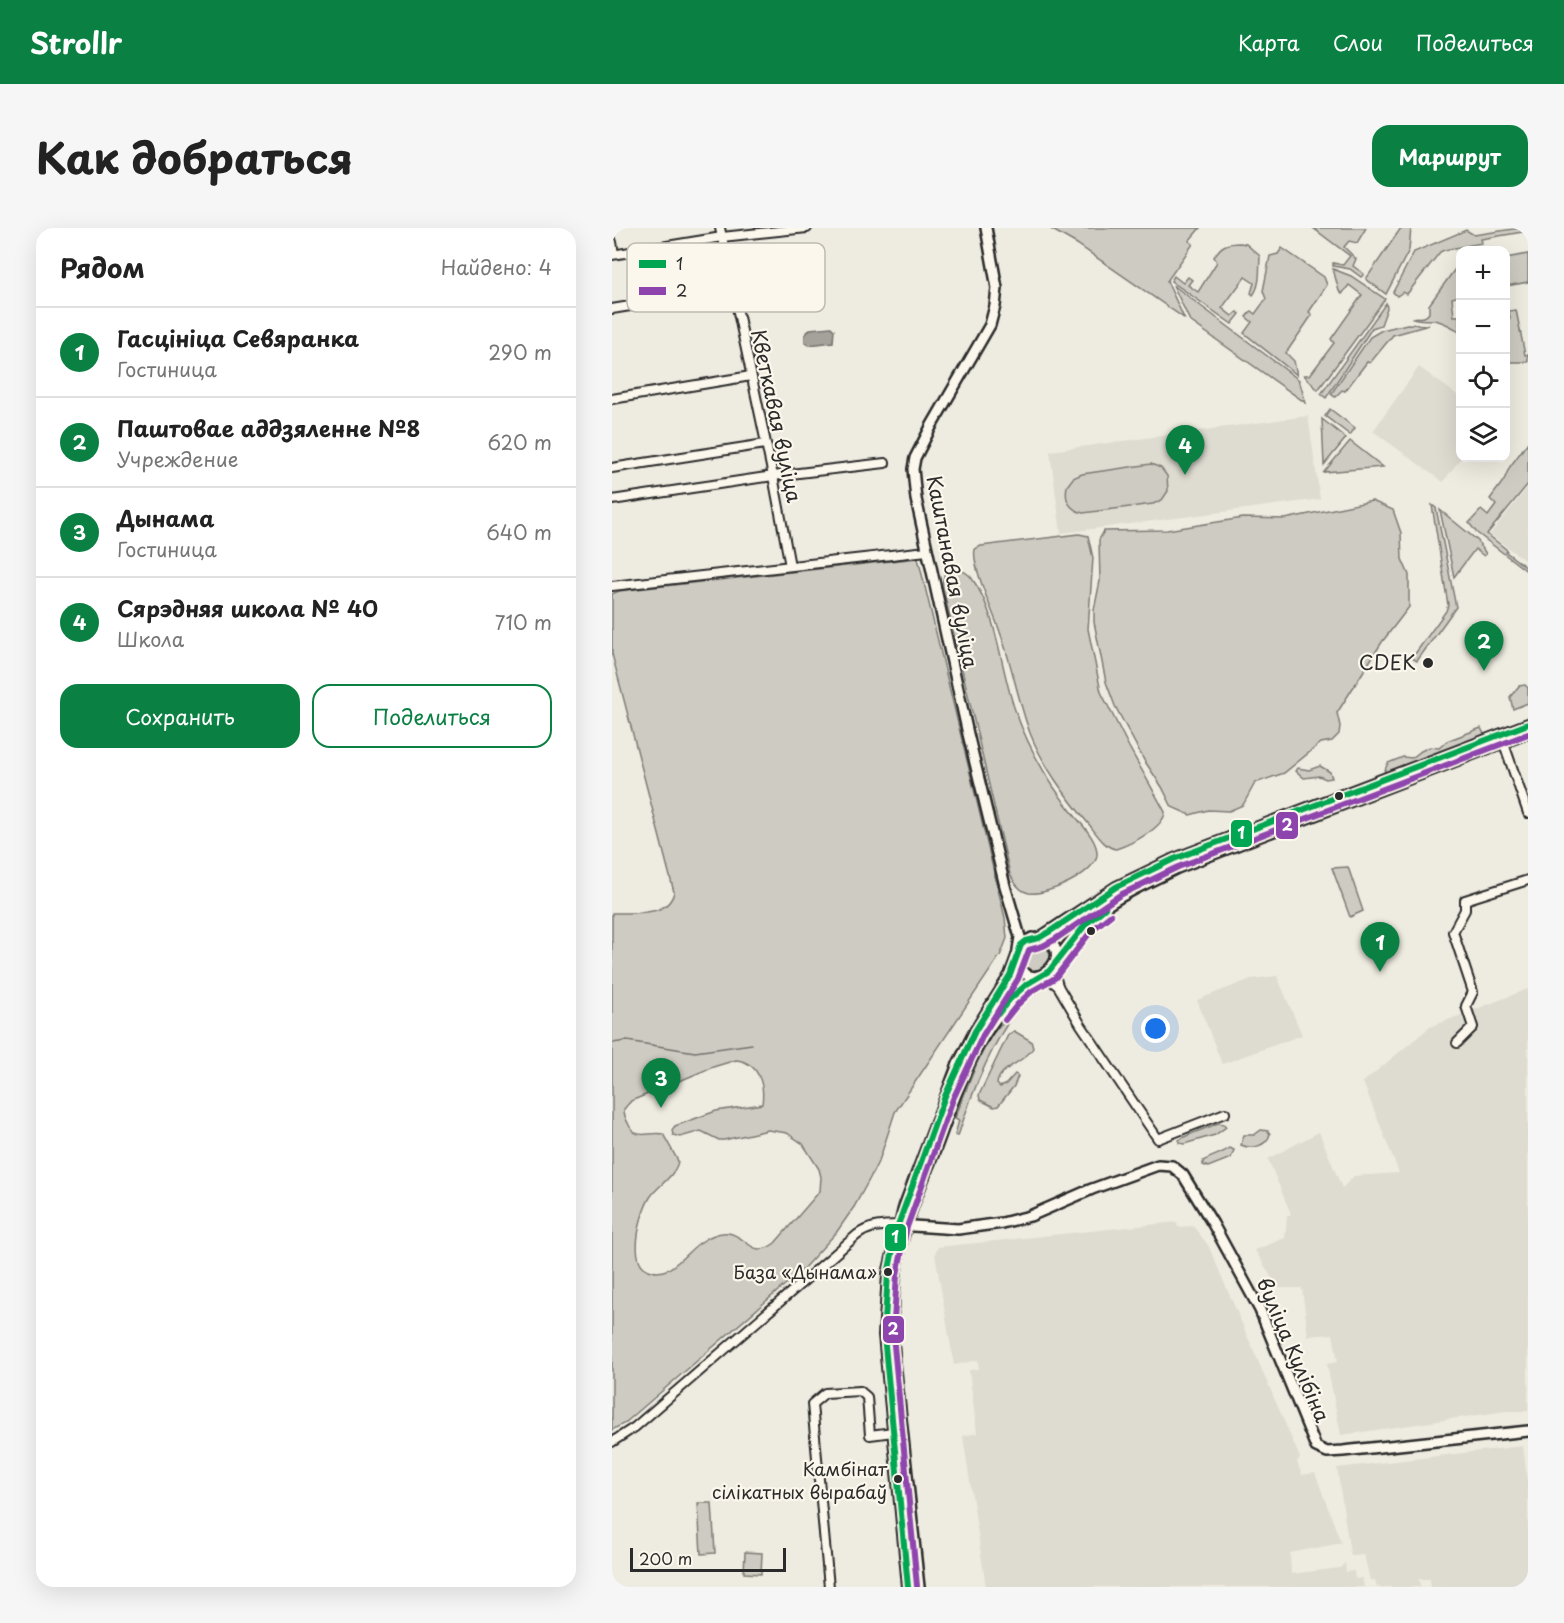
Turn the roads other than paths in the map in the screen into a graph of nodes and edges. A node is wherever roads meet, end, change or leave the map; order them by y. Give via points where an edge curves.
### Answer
1 (720, 228) edge
2 (807, 228) edge
3 (986, 228) edge
4 (722, 237) junction
5 (612, 242) edge
6 (684, 243) edge
7 (723, 243) edge
8 (613, 254) edge
9 (627, 307) edge
10 (612, 309) edge
11 (738, 312) edge
12 (751, 376) junction
13 (612, 399) edge
14 (765, 444) junction
15 (885, 463) dead end
16 (612, 468) edge
17 (773, 476) junction
18 (612, 500) edge
19 (927, 550) junction
20 (790, 566) junction
21 (612, 586) edge
22 (1528, 724) edge
23 (1528, 733) edge
24 (1502, 738) junction
25 (1528, 813) edge
26 (1528, 880) edge
27 (1020, 937) junction
28 (1035, 938) junction
29 (1018, 953) junction
30 (1054, 964) junction
31 (1041, 976) junction
32 (1058, 986) junction
33 (1457, 1043) dead end
34 (1225, 1113) dead end
35 (902, 1225) junction
36 (1528, 1431) edge
37 (893, 1432) junction
38 (612, 1442) edge
39 (829, 1587) edge
40 (909, 1587) edge
41 (919, 1587) edge

1 - 4 street, Кветкавая вуліца
2 - 4 street
3 - 19 main road, Каштанавая вуліца via 997,288 990,325 932,425 913,469
4 - 6 street
4 - 7 street, Кветкавая вуліца
5 - 8 street
9 - 10 street
11 - 12 street, Кветкавая вуліца
12 - 13 street
12 - 14 street, Кветкавая вуліца
14 - 16 street
14 - 17 street, Кветкавая вуліца
15 - 17 street
17 - 18 street
17 - 20 street, Кветкавая вуліца
19 - 20 street
19 - 27 main road, Каштанавая вуліца via 968,734
20 - 21 street
22 - 24 main road
23 - 24 main road
24 - 25 street
24 - 28 main road via 1174,859 1116,888
24 - 30 main road via 1177,868 1122,895 1086,924
26 - 33 street via 1466,900 1454,932 1473,992 1466,1006 1473,1027
27 - 28 main road
27 - 29 main road
28 - 29 main road via 1022,945
28 - 30 main road via 1045,939 1054,948
29 - 31 main road via 1021,969
29 - 35 main road via 1010,975 958,1064 921,1160
30 - 31 main road
30 - 32 street
31 - 32 street
31 - 35 main road via 1010,999 971,1058
32 - 34 street via 1158,1139
35 - 36 main road, вуліца Кулібіна via 958,1229 1002,1223 1030,1216 1158,1165 1172,1166 1183,1175 1260,1310 1316,1447 1327,1452 1343,1451
35 - 37 main road via 888,1274 884,1335
35 - 38 street via 865,1229
35 - 41 main road via 893,1344
37 - 39 street via 870,1435 867,1397 860,1391 825,1393 812,1404
37 - 40 main road

